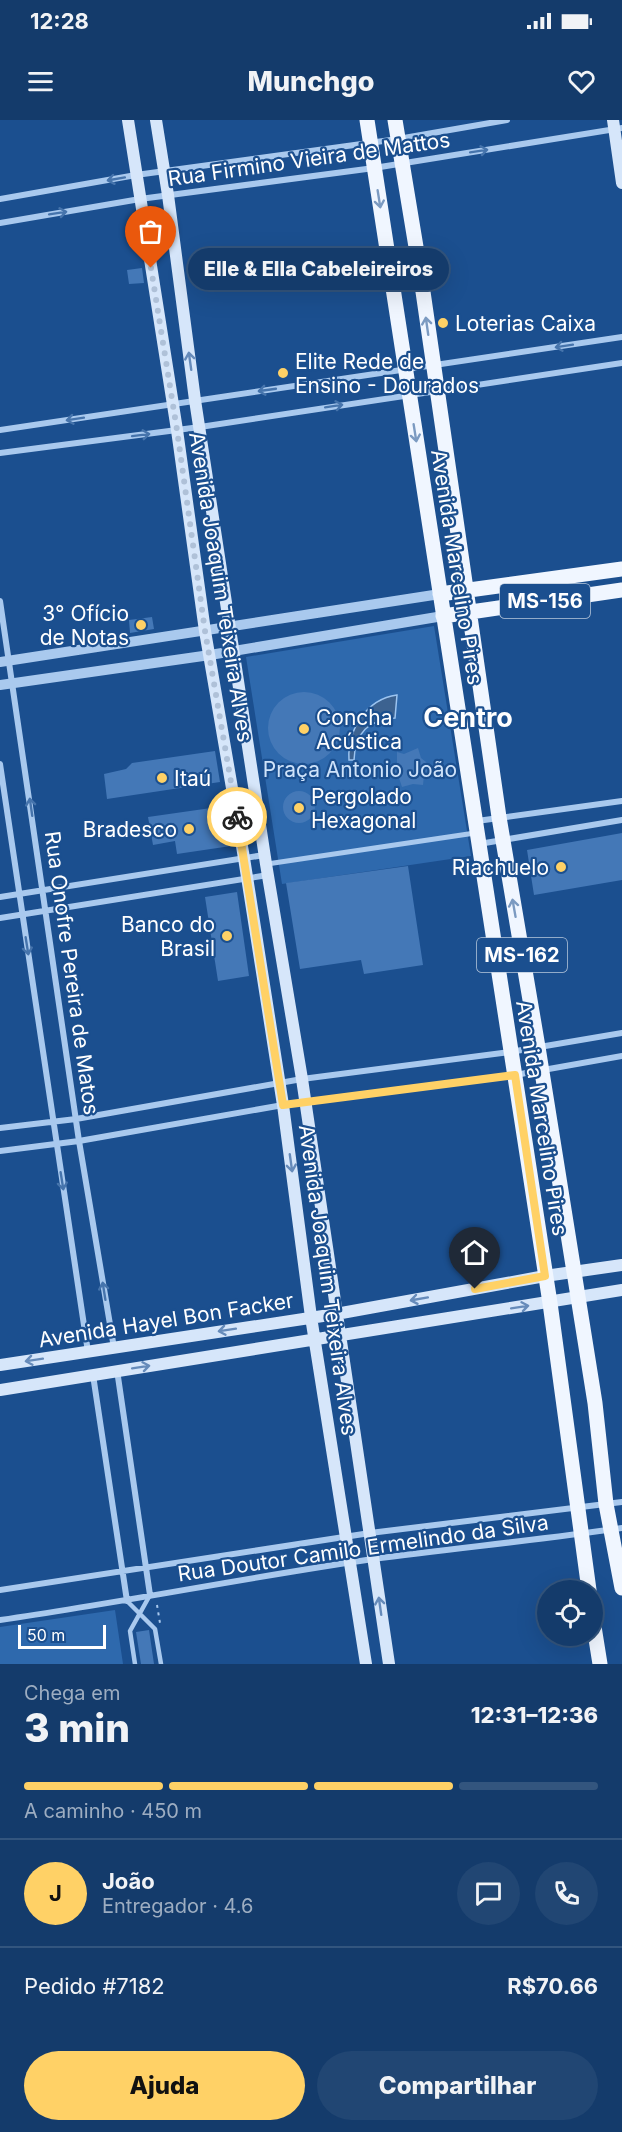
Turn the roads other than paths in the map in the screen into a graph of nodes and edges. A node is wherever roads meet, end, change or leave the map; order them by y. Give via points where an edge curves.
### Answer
1 (128, 120) edge
2 (156, 120) edge
3 (367, 120) edge
4 (395, 120) edge
5 (507, 120) edge
6 (617, 126) edge
7 (398, 139) junction
8 (370, 142) junction
9 (402, 164) junction
10 (374, 168) junction
11 (163, 171) junction
12 (136, 175) junction
13 (622, 183) edge
14 (168, 195) junction
15 (0, 199) edge
16 (140, 199) junction
17 (0, 223) edge
18 (622, 337) edge
19 (622, 363) edge
20 (432, 366) junction
21 (406, 370) junction
22 (437, 390) junction
23 (410, 395) junction
24 (195, 400) junction
25 (173, 404) junction
26 (200, 427) junction
27 (0, 430) edge
28 (177, 430) junction
29 (0, 453) edge
30 (622, 569) edge
31 (579, 575) junction
32 (465, 590) junction
33 (622, 590) edge
34 (440, 594) junction
35 (581, 596) junction
36 (0, 601) edge
37 (468, 612) junction
38 (443, 616) junction
39 (230, 627) junction
40 (205, 631) junction
41 (234, 651) junction
42 (210, 656) junction
43 (5, 662) edge
44 (13, 683) junction
45 (0, 686) edge
46 (0, 764) edge
47 (622, 801) edge
48 (499, 818) junction
49 (622, 820) edge
50 (476, 833) junction
51 (503, 840) junction
52 (244, 858) junction
53 (266, 865) junction
54 (246, 878) junction
55 (43, 890) junction
56 (18, 894) junction
57 (0, 897) edge
58 (46, 910) junction
59 (22, 915) junction
60 (0, 918) edge
61 (622, 1033) edge
62 (538, 1047) junction
63 (510, 1052) junction
64 (622, 1056) edge
65 (541, 1071) junction
66 (515, 1075) junction
67 (302, 1079) junction
68 (279, 1083) junction
69 (305, 1101) junction
70 (283, 1105) junction
71 (76, 1119) junction
72 (53, 1122) junction
73 (0, 1128) edge
74 (79, 1141) junction
75 (56, 1143) junction
76 (0, 1151) edge
77 (622, 1265) edge
78 (574, 1273) junction
79 (545, 1276) junction
80 (622, 1290) edge
81 (578, 1297) junction
82 (550, 1303) junction
83 (336, 1314) junction
84 (311, 1317) junction
85 (340, 1336) junction
86 (315, 1339) junction
87 (114, 1348) junction
88 (88, 1352) junction
89 (0, 1365) edge
90 (117, 1371) junction
91 (93, 1375) junction
92 (0, 1390) edge
93 (622, 1502) edge
94 (606, 1504) junction
95 (578, 1508) junction
96 (617, 1528) edge
97 (370, 1533) junction
98 (581, 1535) junction
99 (347, 1537) junction
100 (374, 1559) junction
101 (351, 1563) junction
102 (146, 1569) junction
103 (122, 1573) junction
104 (588, 1580) edge
105 (622, 1588) edge
106 (0, 1590) edge
107 (150, 1595) junction
108 (127, 1600) junction
109 (140, 1613) junction
110 (0, 1620) edge
111 (597, 1646) edge
112 (135, 1664) edge
113 (161, 1664) edge
114 (366, 1664) edge
115 (389, 1664) edge
116 (600, 1664) edge

1 - 12 main road, Avenida Joaquim Teixeira Alves
2 - 11 main road, Avenida Joaquim Teixeira Alves
3 - 8 main road, Avenida Marcelino Pires / MS-162
4 - 7 main road, Avenida Marcelino Pires / MS-162
5 - 7 street, Rua Firmino Vieira de Mattos
9 -> 6 street, Rua Firmino Vieira de Mattos
6 - 13 main road
7 - 8 street, Rua Firmino Vieira de Mattos
7 - 9 main road, Avenida Marcelino Pires / MS-162
8 - 10 main road, Avenida Marcelino Pires / MS-162
8 - 11 street, Rua Firmino Vieira de Mattos
9 - 10 street, Rua Firmino Vieira de Mattos
20 -> 9 main road, Avenida Marcelino Pires / MS-162
10 - 14 street, Rua Firmino Vieira de Mattos
10 -> 21 main road, Avenida Marcelino Pires / MS-162
11 - 12 street, Rua Firmino Vieira de Mattos
11 - 14 main road, Avenida Joaquim Teixeira Alves
12 -> 15 street, Rua Firmino Vieira de Mattos
12 - 16 main road, Avenida Joaquim Teixeira Alves
14 - 16 street, Rua Firmino Vieira de Mattos
24 -> 14 main road, Avenida Joaquim Teixeira Alves
17 -> 16 street, Rua Firmino Vieira de Mattos
16 - 25 main road, Avenida Joaquim Teixeira Alves
18 -> 20 street
19 - 22 street
20 - 21 street
20 - 22 main road, Avenida Marcelino Pires / MS-162
21 - 23 main road, Avenida Marcelino Pires / MS-162
21 -> 24 street
22 - 23 street
22 - 32 main road, Avenida Marcelino Pires / MS-162
26 -> 23 street
23 -> 34 main road, Avenida Marcelino Pires / MS-162
24 - 25 street
24 - 26 main road, Avenida Joaquim Teixeira Alves
25 -> 27 street
25 - 28 main road, Avenida Joaquim Teixeira Alves
26 - 28 street
26 - 39 main road, Avenida Joaquim Teixeira Alves
29 -> 28 street
28 - 40 main road, Avenida Joaquim Teixeira Alves
30 - 31 main road
31 - 32 main road
31 - 35 main road
32 - 34 main road
32 - 37 main road, Avenida Marcelino Pires / MS-162
33 - 35 main road, MS-156
34 - 38 main road, Avenida Marcelino Pires / MS-162
34 - 39 street
35 - 37 main road, MS-156
36 - 43 street, Rua Onofre Pereira de Matos
37 - 38 main road
37 - 48 main road, Avenida Marcelino Pires / MS-162
38 - 41 street
38 - 50 main road, Avenida Marcelino Pires / MS-162
39 - 40 street
39 - 41 main road, Avenida Joaquim Teixeira Alves
40 - 42 main road, Avenida Joaquim Teixeira Alves
40 - 43 street
41 - 42 street
41 - 53 main road, Avenida Joaquim Teixeira Alves
42 - 44 street
42 - 52 main road, Avenida Joaquim Teixeira Alves
43 - 44 street, Rua Onofre Pereira de Matos
44 - 45 street
55 -> 44 street, Rua Onofre Pereira de Matos
46 - 56 street, Rua Onofre Pereira de Matos
47 - 48 street
48 - 50 street
48 - 51 main road, Avenida Marcelino Pires / MS-162
49 - 51 street
50 - 51 street
50 - 53 street
50 - 63 main road, Avenida Marcelino Pires / MS-162
62 -> 51 main road, Avenida Marcelino Pires / MS-162
52 - 53 street
52 - 54 main road, Avenida Joaquim Teixeira Alves
52 - 55 street
53 - 54 street
53 - 67 main road, Avenida Joaquim Teixeira Alves
54 - 58 street
54 - 68 main road, Avenida Joaquim Teixeira Alves
55 - 56 street
55 - 58 street, Rua Onofre Pereira de Matos
56 - 57 street
56 - 59 street, Rua Onofre Pereira de Matos
58 - 59 street
58 - 71 street, Rua Onofre Pereira de Matos
59 - 60 street
59 -> 72 street, Rua Onofre Pereira de Matos
61 - 62 street
62 - 63 street
62 - 65 main road, Avenida Marcelino Pires / MS-162
63 - 66 main road, Avenida Marcelino Pires
63 - 67 street
64 - 65 street
65 - 66 street
65 - 78 main road, Avenida Marcelino Pires / MS-162
66 - 69 street
66 - 79 main road, Avenida Marcelino Pires
67 - 68 street
67 - 69 main road, Avenida Joaquim Teixeira Alves
68 - 70 main road, Avenida Joaquim Teixeira Alves
68 - 71 street
69 - 70 street
69 - 83 main road, Avenida Joaquim Teixeira Alves
70 - 74 street
70 -> 84 main road, Avenida Joaquim Teixeira Alves
71 - 72 street
71 - 74 street, Rua Onofre Pereira de Matos
72 - 73 street
72 - 75 street, Rua Onofre Pereira de Matos
74 - 75 street
87 -> 74 street, Rua Onofre Pereira de Matos
75 - 76 street
75 -> 88 street, Rua Onofre Pereira de Matos
77 - 78 main road, Avenida Hayel Bon Facker
78 - 79 main road, Avenida Hayel Bon Facker
78 - 81 main road, Avenida Marcelino Pires / MS-162
79 - 82 main road, Avenida Marcelino Pires
79 -> 83 main road, Avenida Hayel Bon Facker
80 - 81 main road, Avenida Hayel Bon Facker
81 - 82 main road, Avenida Hayel Bon Facker
81 - 94 main road, Avenida Marcelino Pires / MS-162
85 -> 82 main road, Avenida Hayel Bon Facker
82 - 95 main road, Avenida Marcelino Pires
83 - 84 main road, Avenida Hayel Bon Facker
83 - 85 main road, Avenida Joaquim Teixeira Alves
84 - 86 main road, Avenida Joaquim Teixeira Alves
84 -> 87 main road, Avenida Hayel Bon Facker
85 - 86 main road, Avenida Hayel Bon Facker
85 - 97 main road, Avenida Joaquim Teixeira Alves
90 -> 86 main road, Avenida Hayel Bon Facker
86 - 99 main road, Avenida Joaquim Teixeira Alves
87 - 88 main road, Avenida Hayel Bon Facker
88 -> 89 main road, Avenida Hayel Bon Facker
90 - 91 main road, Avenida Hayel Bon Facker
90 - 102 street
91 - 92 main road, Avenida Hayel Bon Facker
91 - 103 street
93 - 94 street, Rua Doutor Camilo Ermelindo da Silva
94 - 95 street, Rua Doutor Camilo Ermelindo da Silva
94 - 96 main road, Avenida Marcelino Pires / MS-162
95 - 97 street, Rua Doutor Camilo Ermelindo da Silva
95 - 98 main road, Avenida Marcelino Pires
96 - 98 street, Rua Doutor Camilo Ermelindo da Silva
96 - 105 main road, Avenida Marcelino Pires / MS-162
97 - 99 street, Rua Doutor Camilo Ermelindo da Silva
97 - 100 main road, Avenida Joaquim Teixeira Alves
98 - 100 street, Rua Doutor Camilo Ermelindo da Silva
98 - 104 main road, Avenida Marcelino Pires
99 - 101 main road, Avenida Joaquim Teixeira Alves
99 - 102 street, Rua Doutor Camilo Ermelindo da Silva
100 - 101 street, Rua Doutor Camilo Ermelindo da Silva
115 -> 100 main road, Avenida Joaquim Teixeira Alves
101 - 107 street, Rua Doutor Camilo Ermelindo da Silva
101 - 114 main road, Avenida Joaquim Teixeira Alves
102 - 103 street, Rua Doutor Camilo Ermelindo da Silva
102 - 107 street
103 - 106 street
103 - 108 street
107 - 108 street, Rua Doutor Camilo Ermelindo da Silva
107 - 109 lane
108 - 109 lane
108 - 110 street
109 - 112 lane via 130,1631
109 - 113 lane via 155,1629
111 - 116 main road

